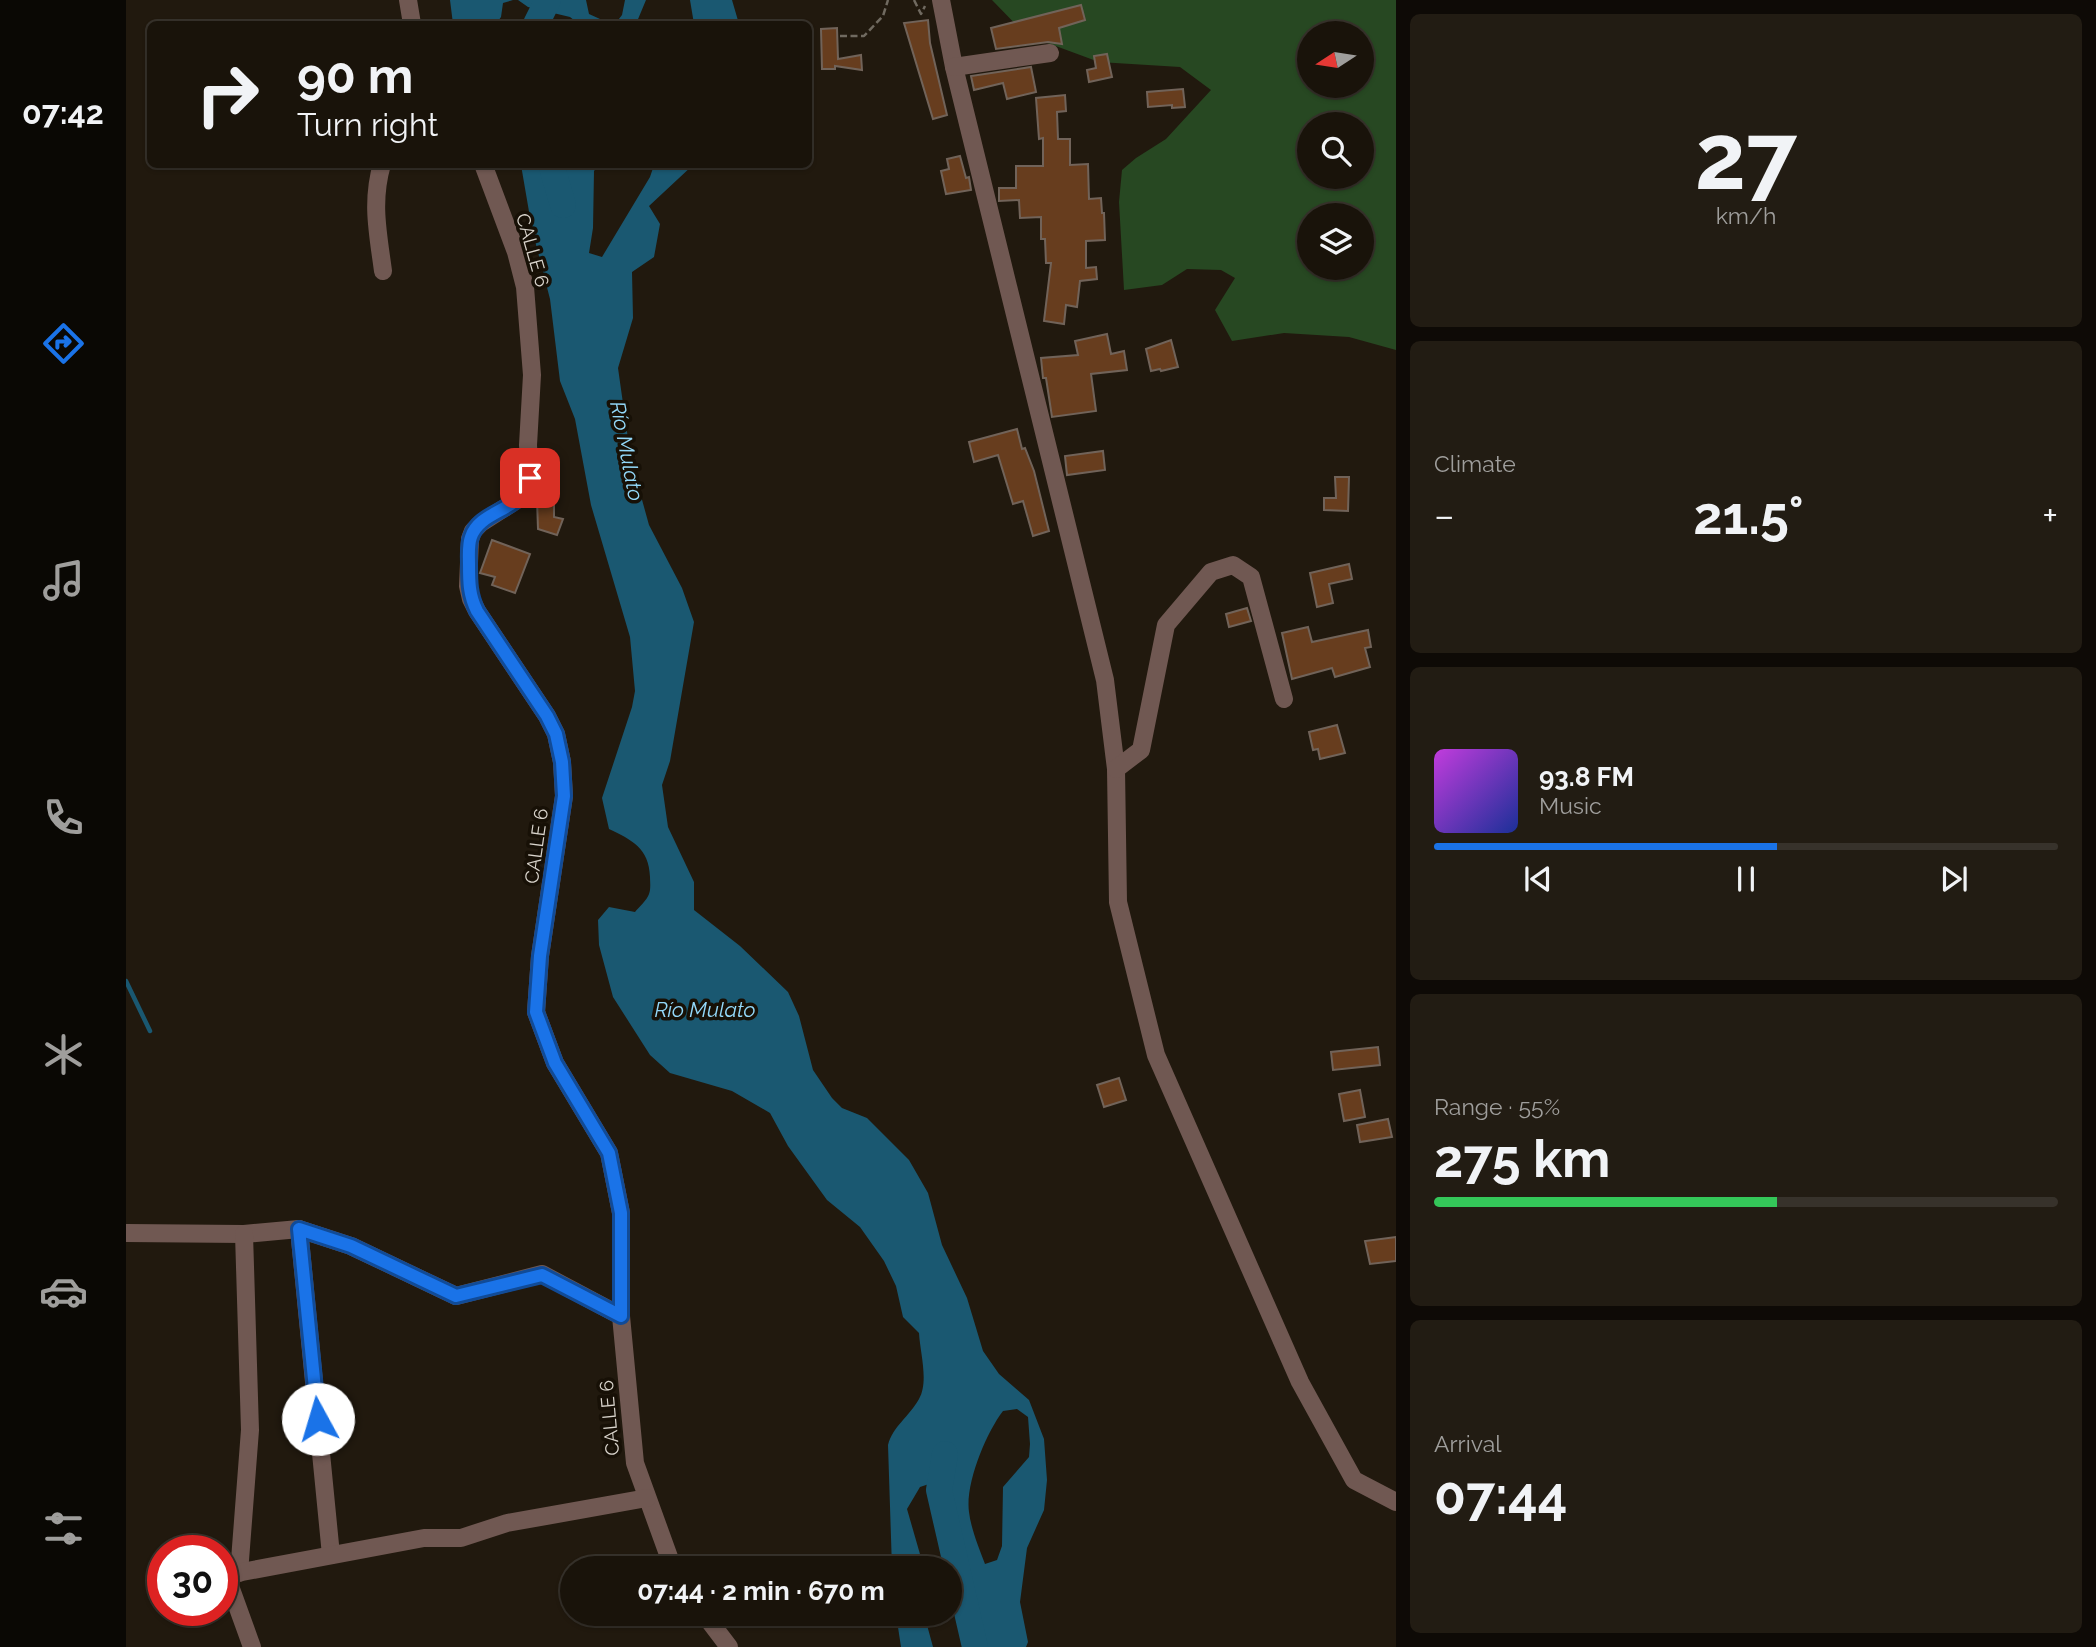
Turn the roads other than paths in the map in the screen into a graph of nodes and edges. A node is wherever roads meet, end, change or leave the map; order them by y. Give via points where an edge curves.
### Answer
1 (940, 0) edge
2 (1050, 53) dead end
3 (954, 67) junction
4 (381, 168) edge
5 (484, 168) edge
6 (383, 271) dead end
7 (1284, 699) dead end
8 (1116, 769) junction
9 (299, 1229) junction
10 (126, 1233) edge
11 (244, 1234) junction
12 (621, 1316) junction
13 (647, 1498) junction
14 (1396, 1502) edge
15 (331, 1555) junction
16 (669, 1556) edge
17 (239, 1573) junction
18 (713, 1626) edge
19 (252, 1647) edge
20 (729, 1647) edge

1 - 3 street
2 - 3 street
3 - 8 street via 1105,680
4 - 6 street via 375,206
5 - 12 street, CALLE 6 via 525,287 532,374 527,445 530,478 520,498 474,531 468,586 477,611 547,716 560,753 564,796 536,1012 555,1063 609,1153 621,1213
7 - 8 street via 1251,576 1233,565 1211,572 1166,625 1141,750
8 - 14 street via 1118,902 1156,1055 1300,1382 1354,1480
9 - 11 street
9 - 12 street via 351,1246 456,1296 542,1275
9 - 15 street
10 - 11 street
11 - 17 street via 250,1430
12 - 13 street, CALLE 6 via 635,1463
13 - 15 street via 508,1523 461,1538 424,1538
13 - 16 street, CALLE 6
15 - 17 street
17 - 19 street via 226,1575
18 - 20 street

